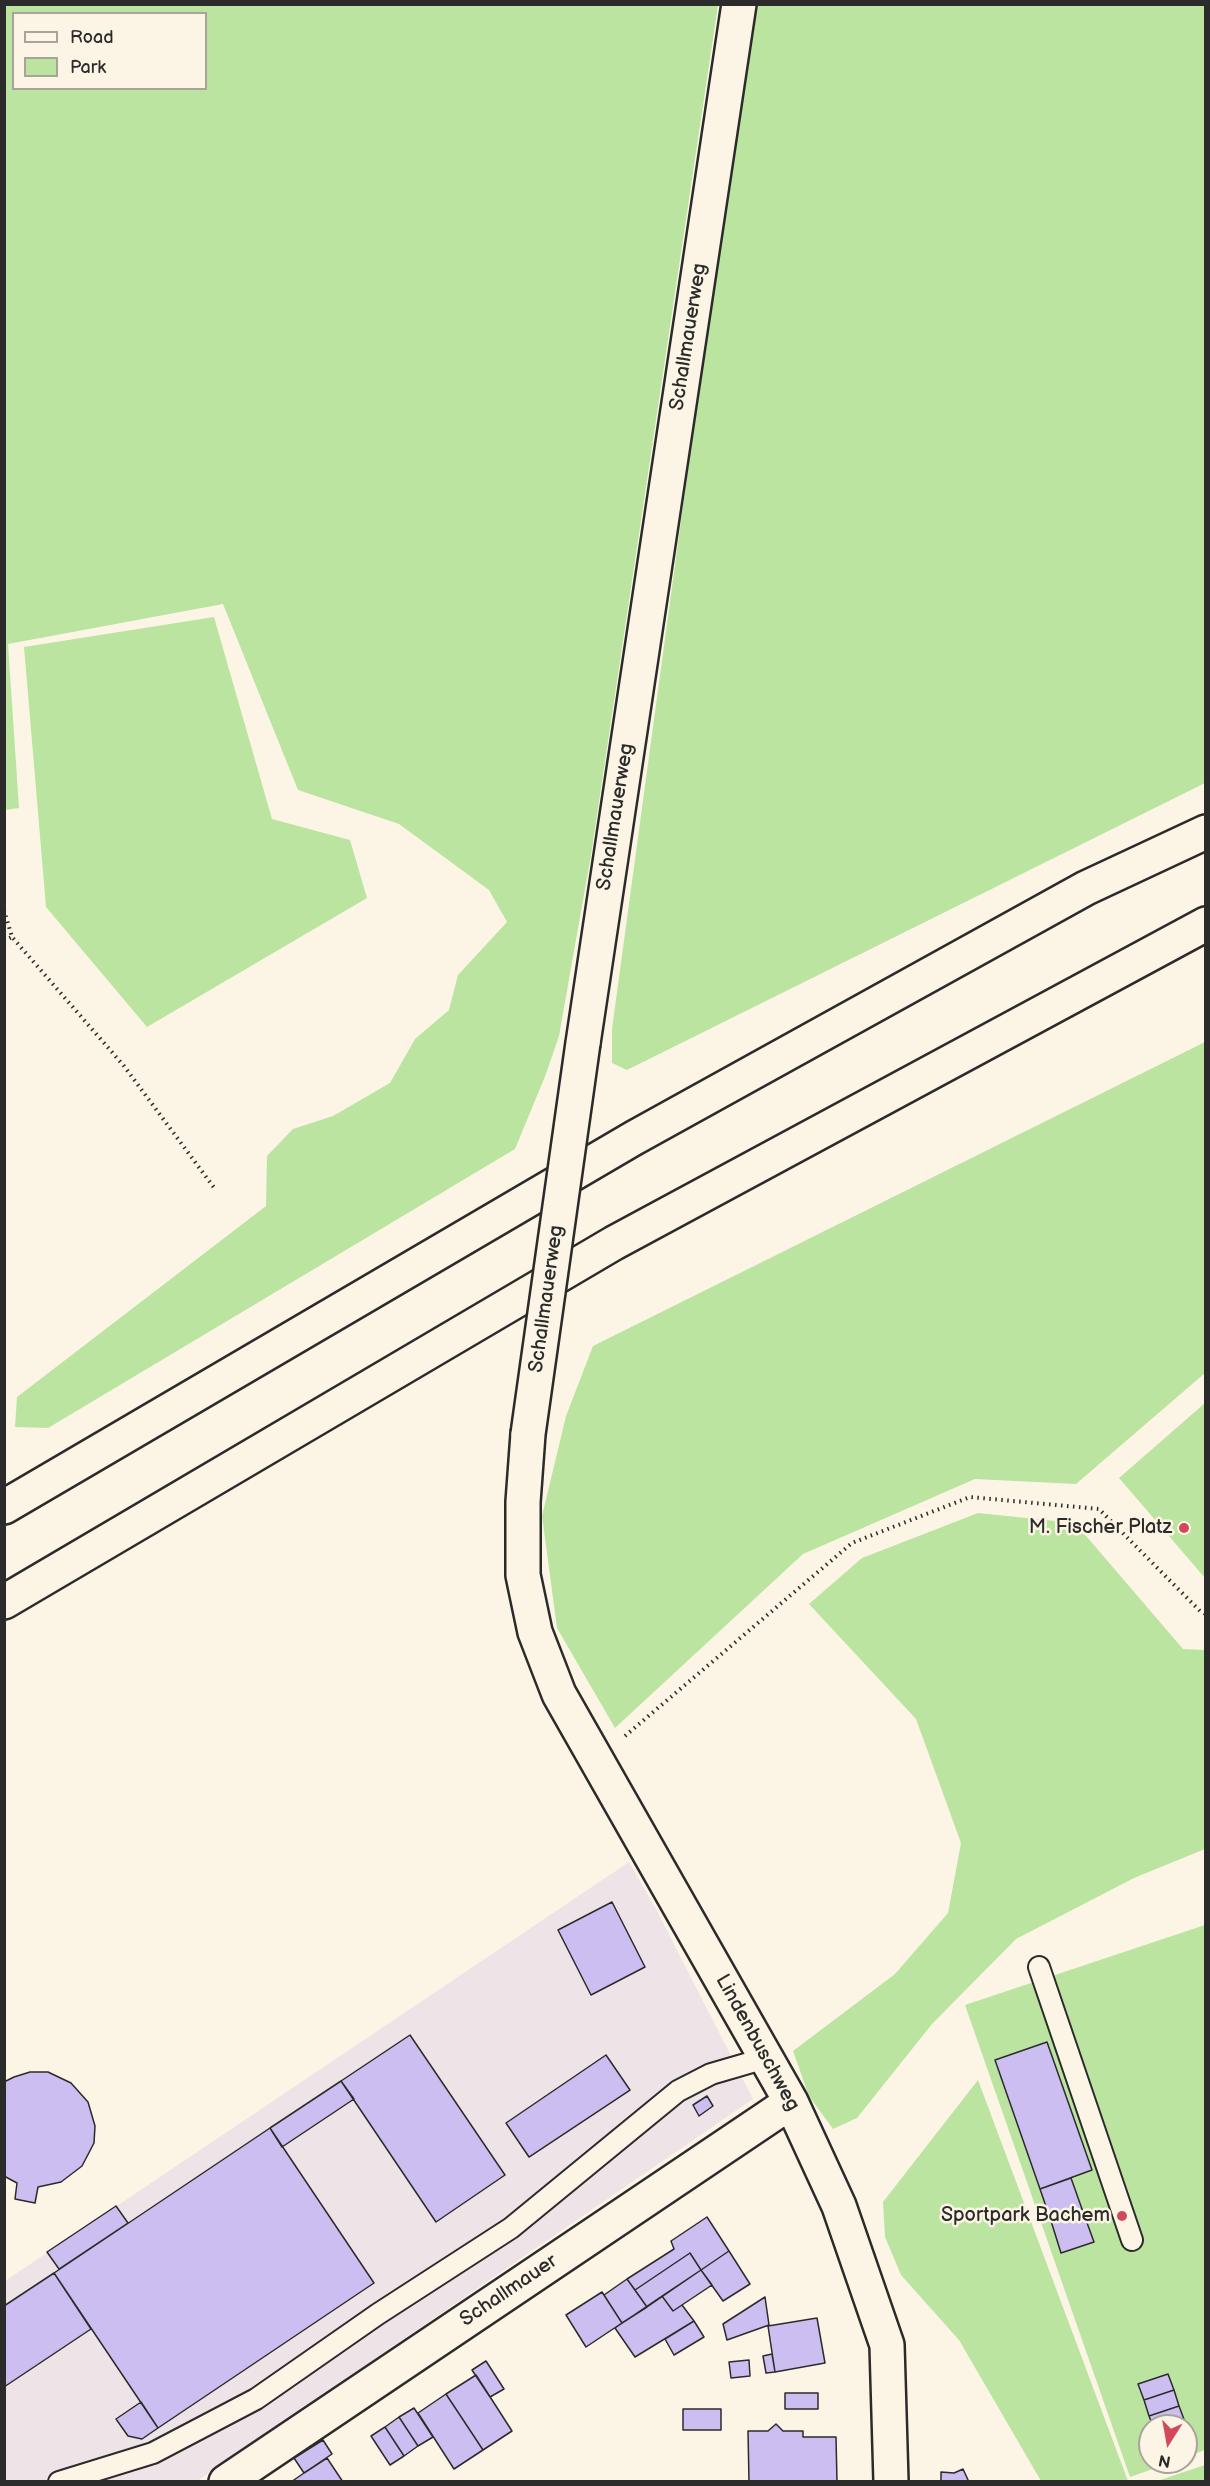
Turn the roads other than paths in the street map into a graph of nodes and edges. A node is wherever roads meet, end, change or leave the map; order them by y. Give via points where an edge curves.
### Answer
1 (739, 4) edge
2 (1206, 832) edge
3 (1206, 924) edge
4 (4, 1507) edge
5 (4, 1602) edge
6 (535, 1632) joint
7 (1039, 1967) dead end
8 (766, 2058) junction
9 (791, 2102) junction
10 (1132, 2240) dead end
11 (58, 2481) edge
12 (227, 2481) edge
13 (891, 2481) edge

1 - 6 main road, Schallmauerweg, bridge via 528,1434 523,1502 524,1575
2 - 4 main road via 1086,888 634,1138
3 - 5 main road via 614,1243
6 - 8 main road, Lindenbuschweg via 559,1694
7 - 10 lane
8 - 9 main road, Lindenbuschweg
8 - 11 lane via 711,2074 678,2091 511,2228 256,2398 153,2453
9 - 12 main road, Schallmauer
9 - 13 main road, Lindenbuschweg via 839,2206 887,2345

